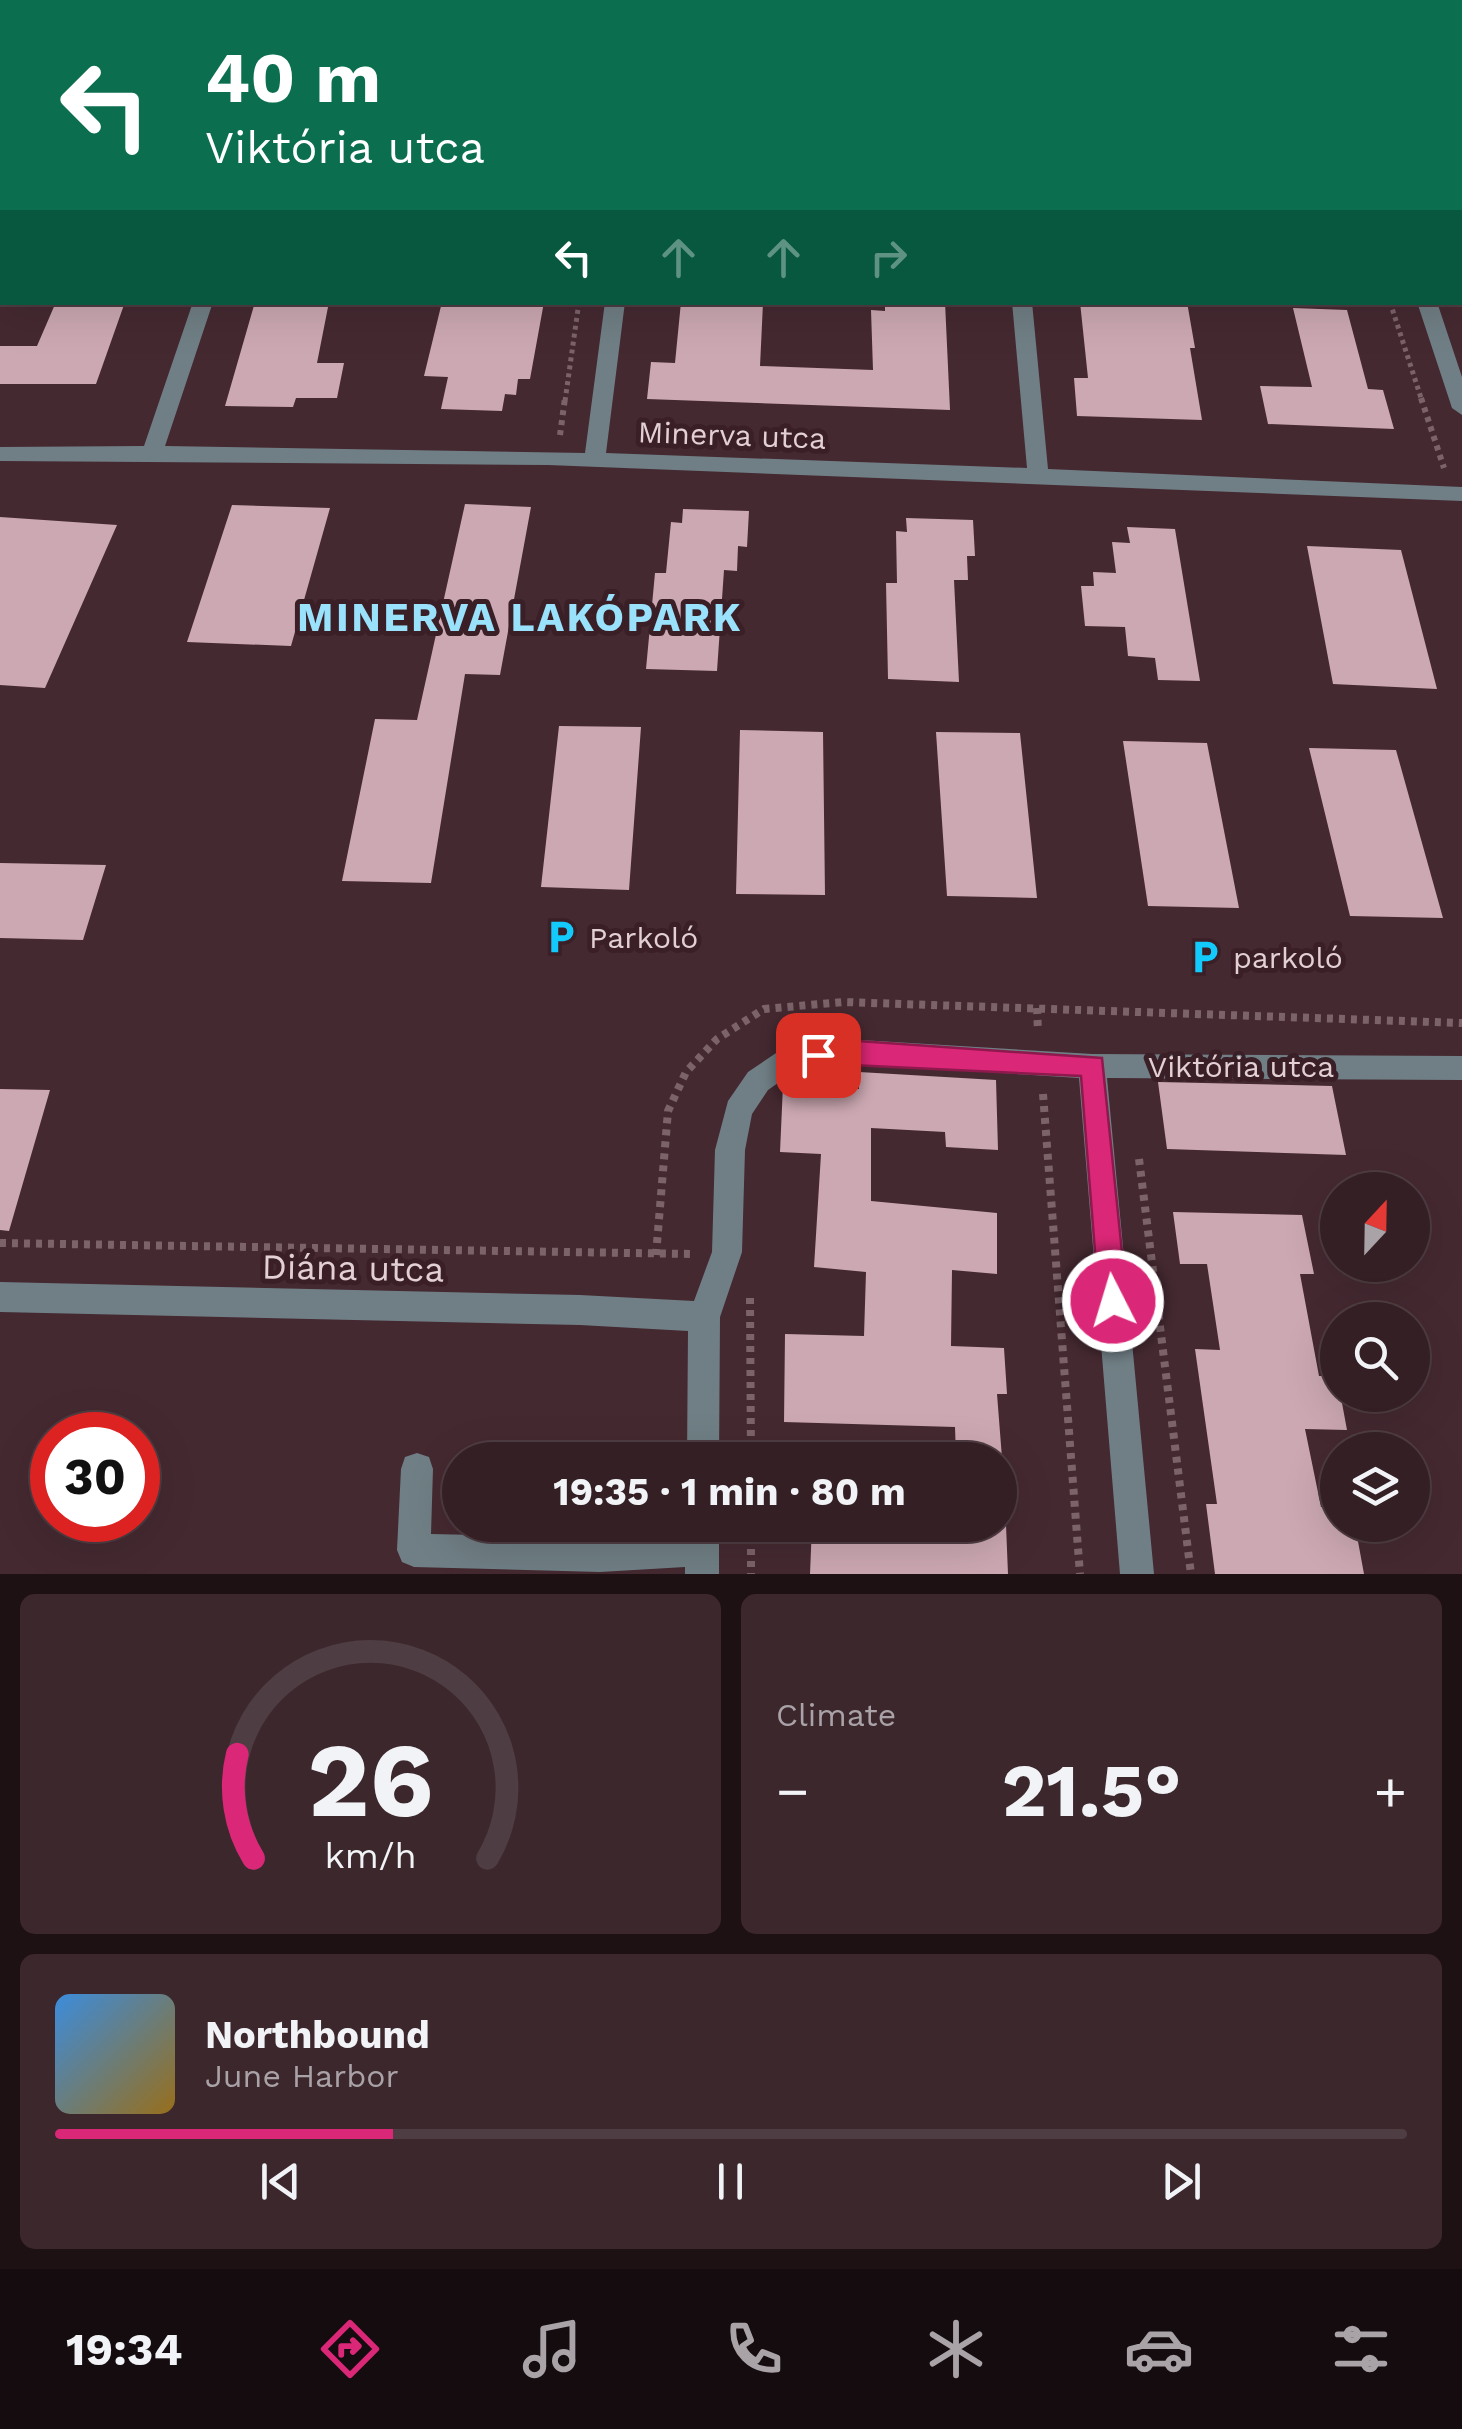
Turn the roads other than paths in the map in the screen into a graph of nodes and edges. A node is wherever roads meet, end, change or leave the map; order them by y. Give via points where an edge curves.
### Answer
1 (202, 305) edge
2 (615, 305) edge
3 (1022, 305) edge
4 (1428, 305) edge
5 (1462, 408) edge
6 (154, 452) junction
7 (0, 454) edge
8 (595, 460) junction
9 (1038, 476) junction
10 (1457, 494) edge
11 (1092, 1066) junction
12 (1462, 1068) edge
13 (0, 1297) edge
14 (704, 1317) junction
15 (703, 1442) edge
16 (417, 1469) dead end
17 (702, 1549) edge
18 (600, 1564) edge
19 (1137, 1574) edge

1 - 6 street
2 - 8 street
3 - 9 street
4 - 5 street
6 - 7 street, Minerva utca
6 - 8 street, Minerva utca
8 - 9 street, Minerva utca
9 - 10 street, Minerva utca
11 - 12 street, Viktória utca
11 - 14 street, Viktória utca via 844,1051 792,1058 758,1081 738,1110 727,1252
11 - 19 street
13 - 14 street, Diána utca
14 - 15 street, Viktória utca
16 - 18 street via 414,1550
17 - 18 street

